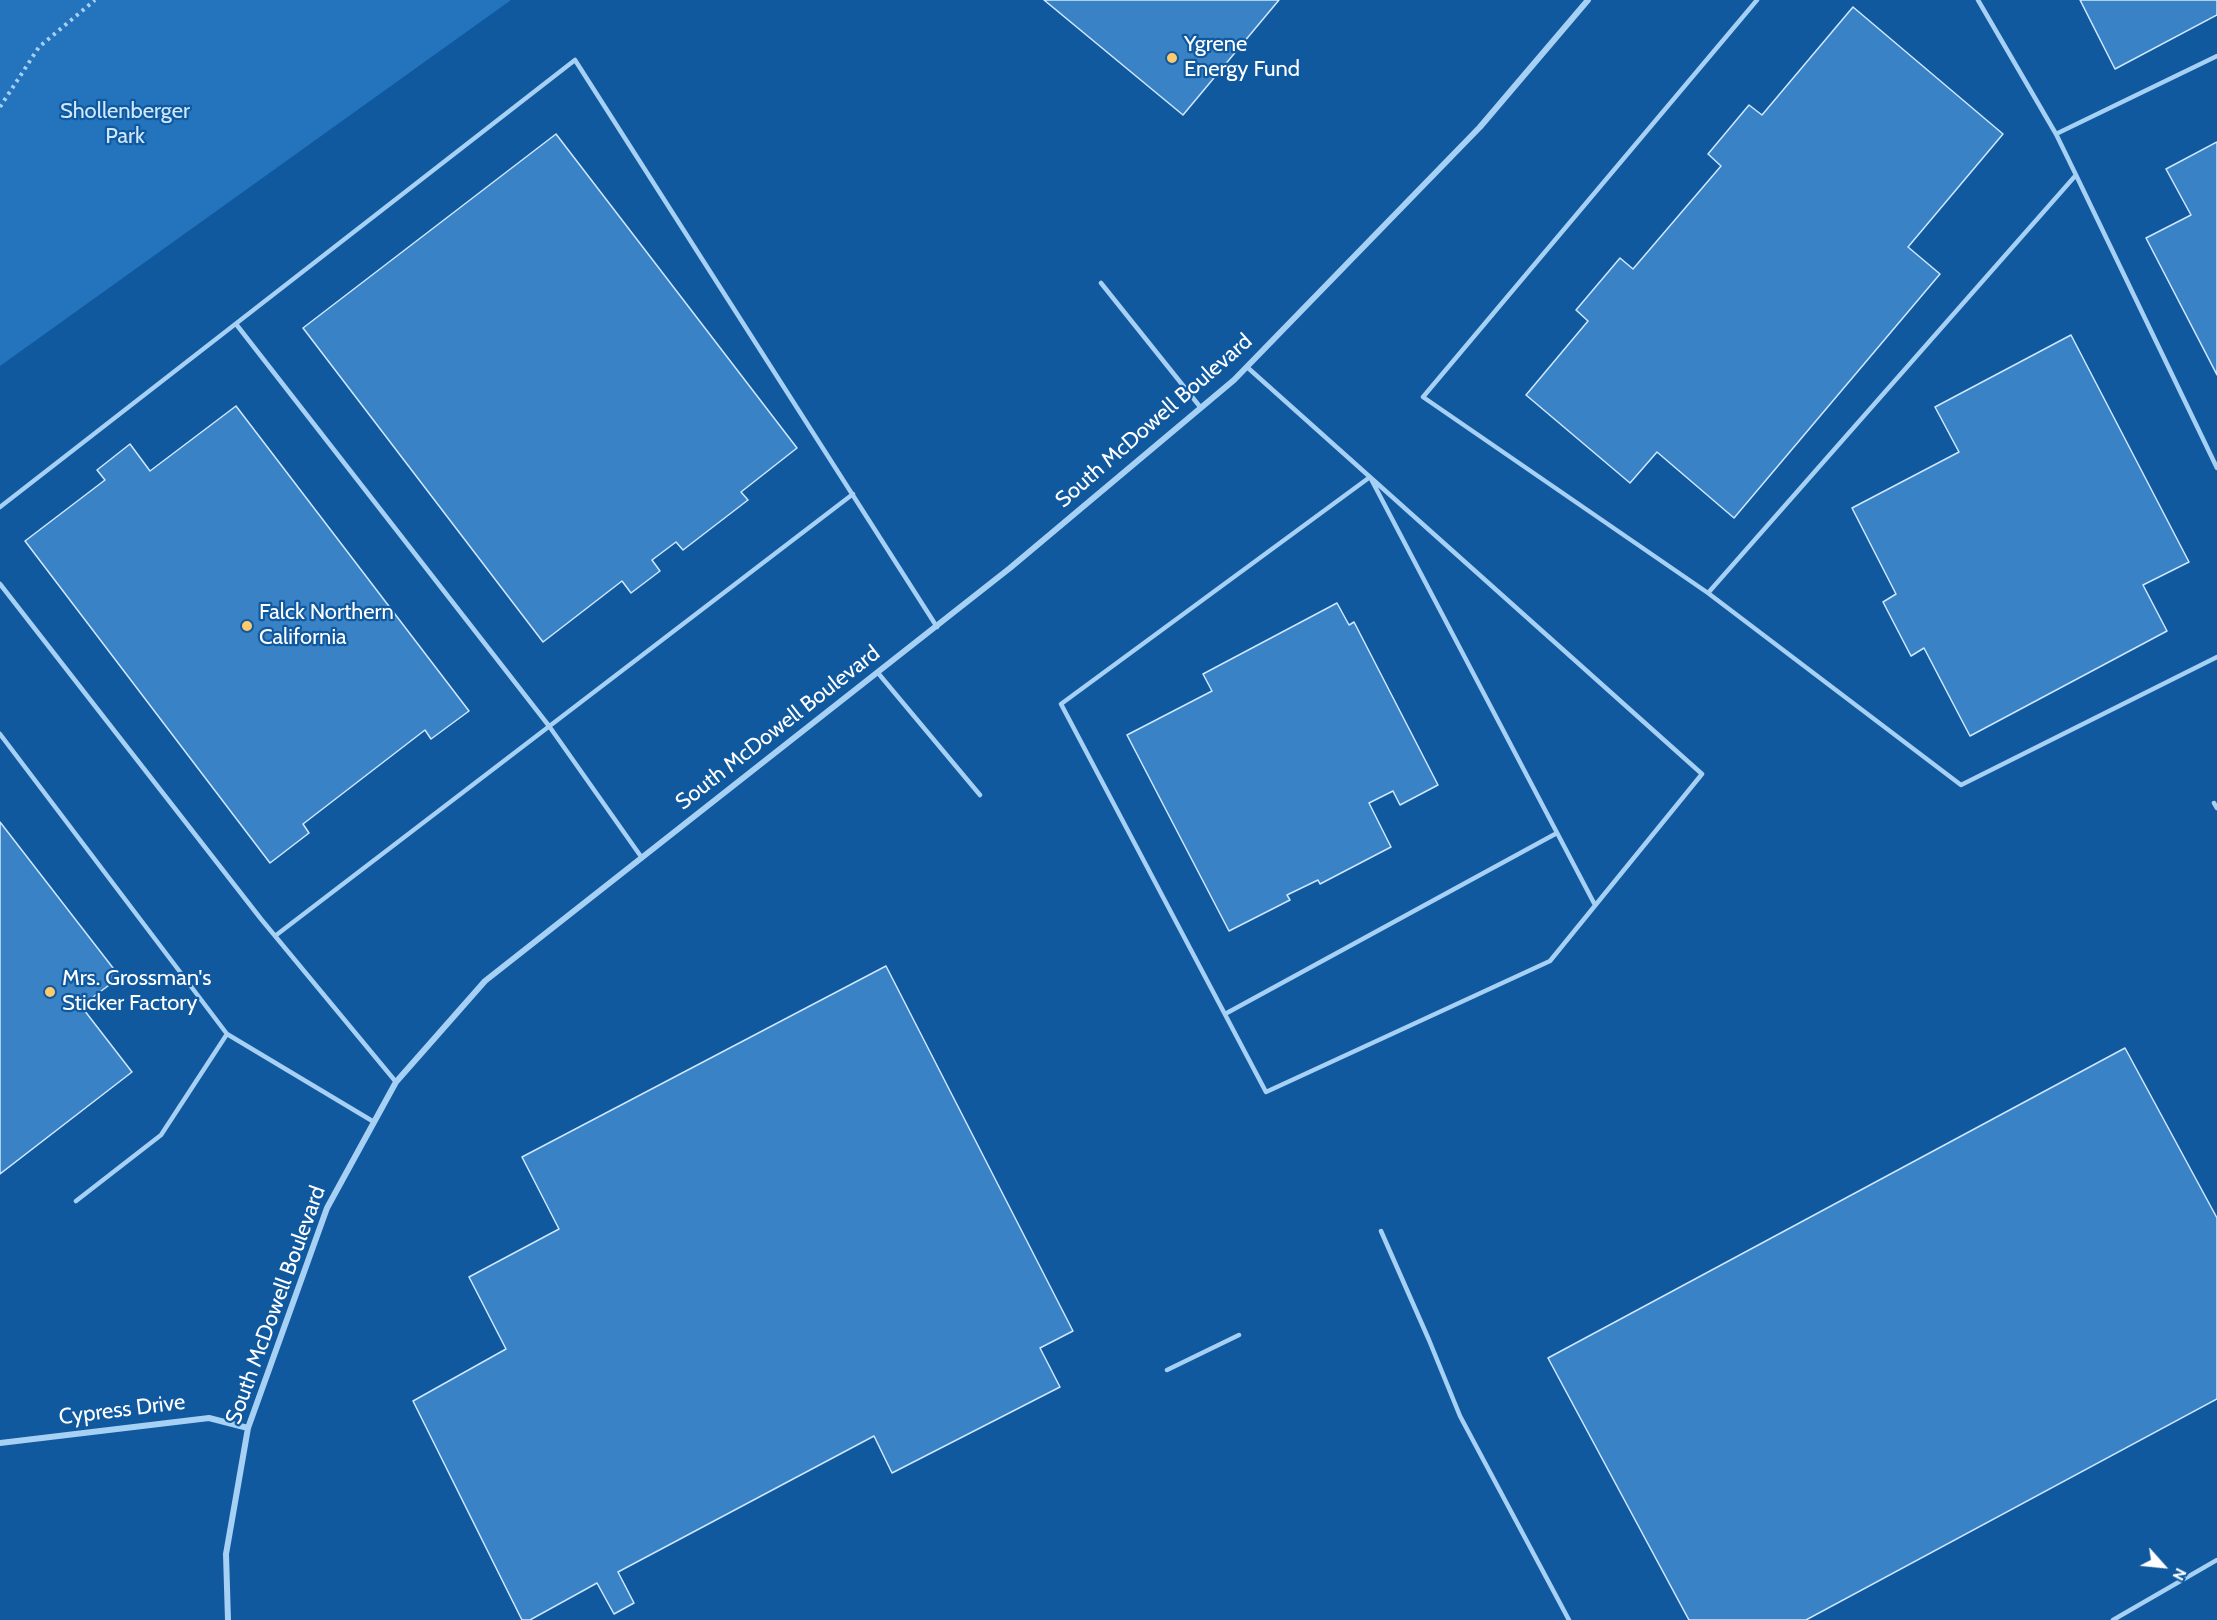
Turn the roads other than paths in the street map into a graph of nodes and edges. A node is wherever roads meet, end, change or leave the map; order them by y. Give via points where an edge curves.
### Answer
1 (1588, 0) edge
2 (1757, 0) edge
3 (1978, 0) edge
4 (2217, 56) edge
5 (2056, 134) junction
6 (2076, 175) junction
7 (1101, 283) dead end
8 (236, 324) junction
9 (1247, 366) junction
10 (1201, 408) junction
11 (2217, 468) edge
12 (1370, 477) junction
13 (853, 494) junction
14 (0, 507) edge
15 (0, 584) edge
16 (1708, 594) junction
17 (937, 627) junction
18 (2217, 657) edge
19 (878, 673) junction
20 (549, 726) junction
21 (0, 734) edge
22 (980, 795) dead end
23 (2214, 803) dead end
24 (2217, 808) edge
25 (1557, 832) junction
26 (642, 858) junction
27 (1595, 905) junction
28 (275, 936) junction
29 (1225, 1014) junction
30 (227, 1034) junction
31 (396, 1082) junction
32 (374, 1122) junction
33 (76, 1201) dead end
34 (1382, 1231) dead end
35 (1239, 1335) dead end
36 (1167, 1370) dead end
37 (248, 1428) junction
38 (0, 1443) edge
39 (2217, 1560) edge
40 (228, 1620) edge
41 (1569, 1620) edge
42 (2113, 1620) edge

1 - 9 street, South McDowell Boulevard via 1480,127
2 - 16 lane via 1423,396
3 - 5 lane
4 - 5 lane
5 - 6 lane
6 - 11 lane
6 - 16 lane
7 - 10 lane
8 - 13 lane via 575,60
8 - 14 lane
8 - 20 lane
9 - 10 street, South McDowell Boulevard
9 - 12 lane
10 - 17 street, South McDowell Boulevard
12 - 25 lane
12 - 27 lane via 1702,774
12 - 29 lane via 1061,704
13 - 17 lane
13 - 20 lane
15 - 28 lane
16 - 18 lane via 1961,785
17 - 19 street, South McDowell Boulevard
19 - 22 lane
19 - 26 street, South McDowell Boulevard
20 - 26 lane
20 - 28 lane
21 - 30 lane
23 - 24 lane
25 - 27 lane
25 - 29 lane
26 - 31 street, South McDowell Boulevard via 485,981
27 - 29 lane via 1551,961 1266,1092
28 - 31 lane
30 - 32 lane
30 - 33 lane via 161,1135
31 - 32 street, South McDowell Boulevard
32 - 37 street, South McDowell Boulevard via 327,1208
34 - 41 lane via 1460,1416
35 - 36 lane
37 - 38 street, Cypress Drive via 209,1418
37 - 40 street, South McDowell Boulevard via 226,1554
39 - 42 lane

